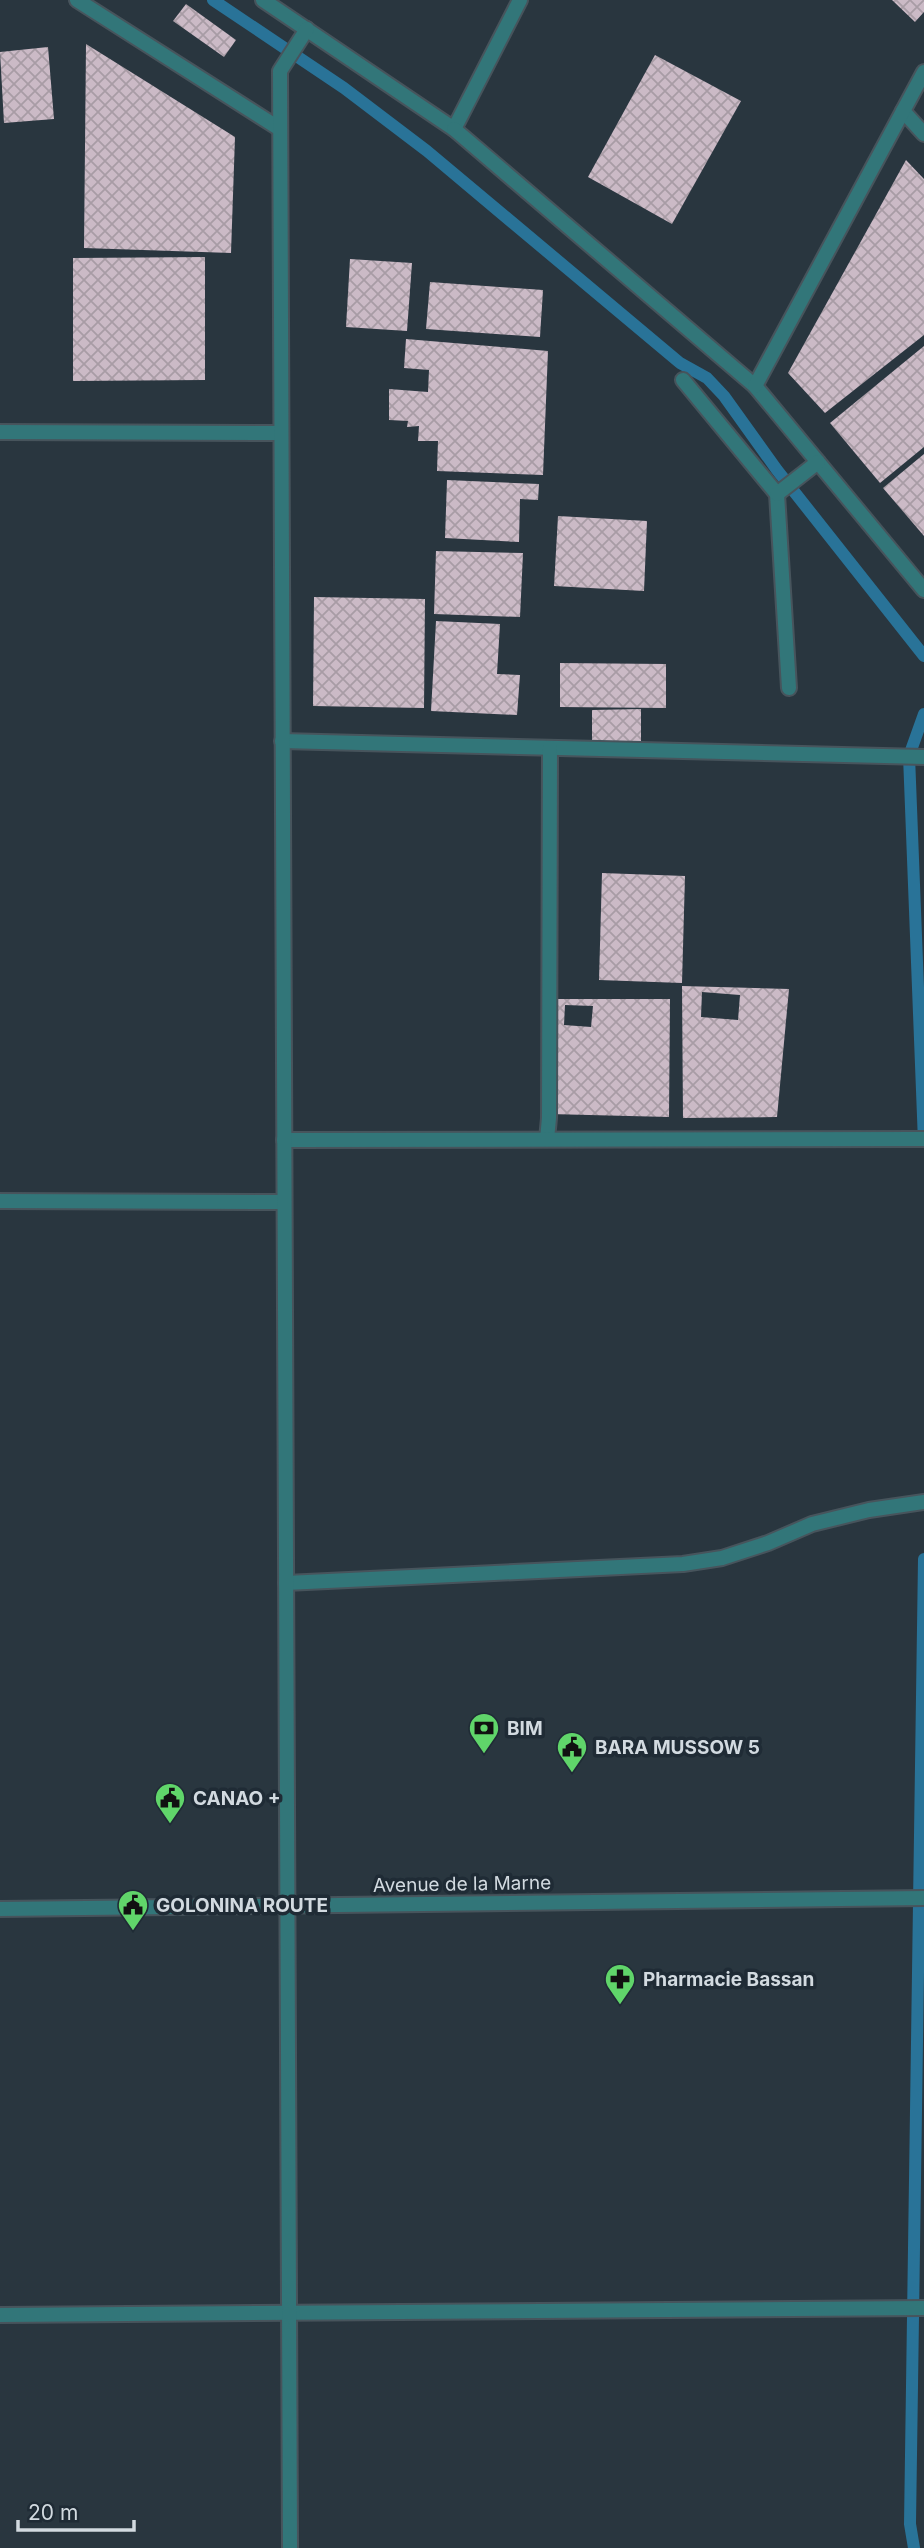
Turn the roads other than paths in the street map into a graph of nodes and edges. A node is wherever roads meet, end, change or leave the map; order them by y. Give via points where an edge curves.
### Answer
1 (77, 0) edge
2 (263, 0) edge
3 (520, 0) edge
4 (307, 29) junction
5 (924, 72) edge
6 (903, 111) junction
7 (280, 129) junction
8 (454, 129) junction
9 (924, 134) edge
10 (683, 380) dead end
11 (755, 386) junction
12 (0, 432) edge
13 (281, 433) junction
14 (815, 464) junction
15 (780, 492) junction
16 (924, 590) edge
17 (789, 688) dead end
18 (282, 741) junction
19 (550, 748) junction
20 (924, 757) edge
21 (547, 1139) junction
22 (924, 1139) edge
23 (284, 1140) junction
24 (0, 1201) edge
25 (284, 1202) junction
26 (924, 1502) edge
27 (286, 1583) junction
28 (924, 1898) edge
29 (287, 1905) junction
30 (0, 1909) edge
31 (924, 2308) edge
32 (289, 2313) junction
33 (0, 2315) edge
34 (290, 2548) edge

1 - 7 street
2 - 4 street
3 - 8 street
4 - 7 street via 279,71
4 - 8 street
5 - 6 street
6 - 9 street
6 - 11 street
7 - 13 street
8 - 11 street
10 - 15 street
11 - 14 street
12 - 13 street
13 - 18 street
14 - 15 street
14 - 16 street
15 - 17 street
18 - 19 street
18 - 23 street
19 - 20 street
19 - 21 street
21 - 22 street
21 - 23 street
23 - 25 street
24 - 25 street
25 - 27 street
26 - 27 street via 812,1524 722,1558 682,1564
27 - 29 street
28 - 29 street, Avenue de la Marne
29 - 30 street, Avenue de la Marne
29 - 32 street
31 - 32 street
32 - 33 street
32 - 34 street

